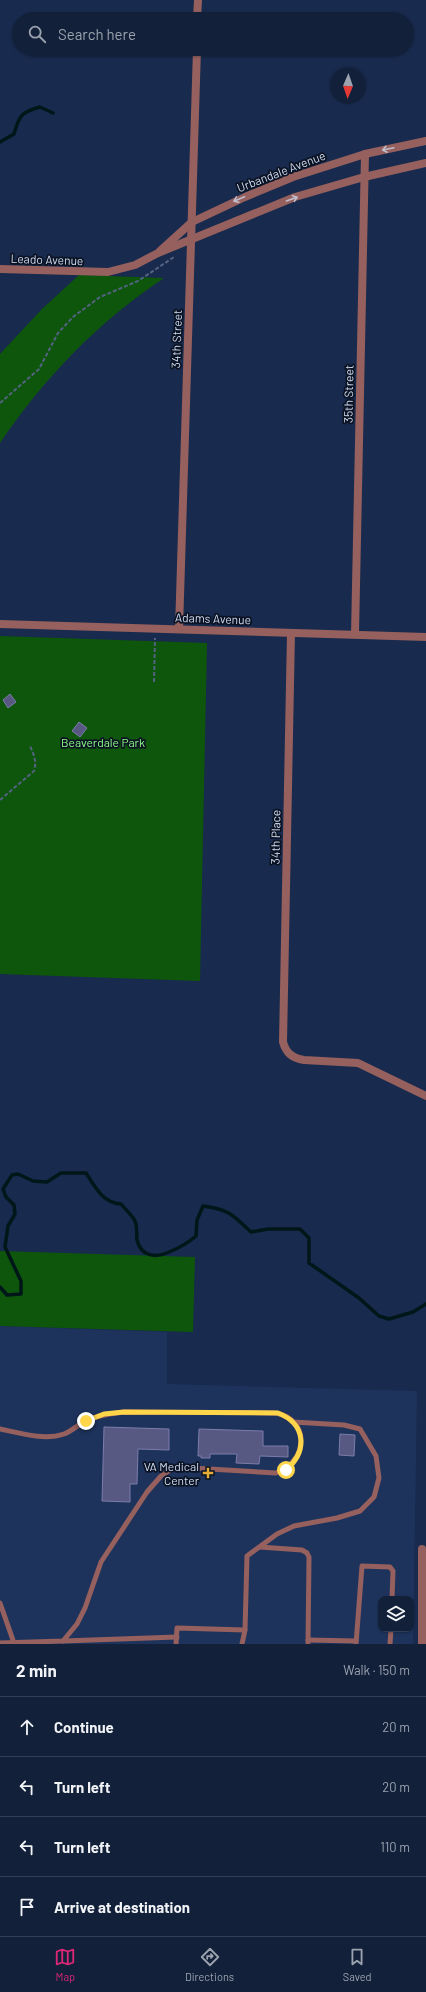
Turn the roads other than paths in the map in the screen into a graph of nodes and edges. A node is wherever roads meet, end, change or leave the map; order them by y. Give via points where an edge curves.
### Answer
1 (198, 0) edge
2 (197, 12) edge
3 (197, 56) edge
4 (426, 141) edge
5 (365, 154) junction
6 (426, 163) edge
7 (364, 177) junction
8 (192, 222) junction
9 (191, 240) junction
10 (158, 253) junction
11 (0, 269) edge
12 (94, 272) joint
13 (0, 624) edge
14 (179, 629) junction
15 (291, 633) junction
16 (355, 634) junction
17 (426, 637) edge
18 (426, 1096) edge
19 (293, 1422) junction
20 (0, 1429) edge
21 (260, 1547) junction
22 (422, 1549) dead end
23 (392, 1596) edge
24 (0, 1603) edge
25 (245, 1630) junction
26 (391, 1632) edge
27 (176, 1637) junction
28 (62, 1641) junction
29 (14, 1642) junction
30 (308, 1642) edge
31 (356, 1643) edge
32 (0, 1644) edge
33 (176, 1644) edge
34 (242, 1644) edge
35 (390, 1644) edge
36 (422, 1644) edge

1 - 2 street
3 - 8 street, 34th Street
4 -> 5 street, Urbandale Avenue
5 - 7 street, 35th Street
5 -> 8 street, Urbandale Avenue via 293,177 222,206
6 - 7 street, Urbandale Avenue
9 -> 7 street, Urbandale Avenue via 295,197
7 - 16 street, 35th Street
8 - 9 street, 34th Street
8 - 10 street, Urbandale Avenue
9 - 10 street, Urbandale Avenue
9 - 14 street, 34th Street
10 - 12 street, Urbandale Avenue via 135,265 108,272
11 - 12 street, Leado Avenue
13 - 14 street, Adams Avenue
14 - 15 street, Adams Avenue
15 - 16 street, Adams Avenue
15 - 18 street, 34th Place via 283,1042 295,1059 358,1063
16 - 17 street, Adams Avenue
19 - 20 lane via 286,1416 275,1413 124,1412 104,1414 65,1434 54,1436 35,1436
19 - 21 lane via 344,1424 360,1429 376,1456 379,1478 374,1497 360,1511 294,1526 277,1534
19 - 28 lane via 300,1434 301,1447 294,1463 286,1470 267,1473 175,1467 161,1476 147,1492 101,1562 85,1608 77,1624
21 - 25 lane via 248,1556
21 - 30 lane via 302,1550 307,1553
22 - 36 street
23 - 31 lane via 393,1571 390,1567 362,1566
24 - 29 lane
25 - 27 lane via 177,1628
25 - 34 lane
26 - 35 lane
27 - 28 lane
27 - 33 lane
28 - 29 lane
29 - 32 lane
30 - 31 lane

